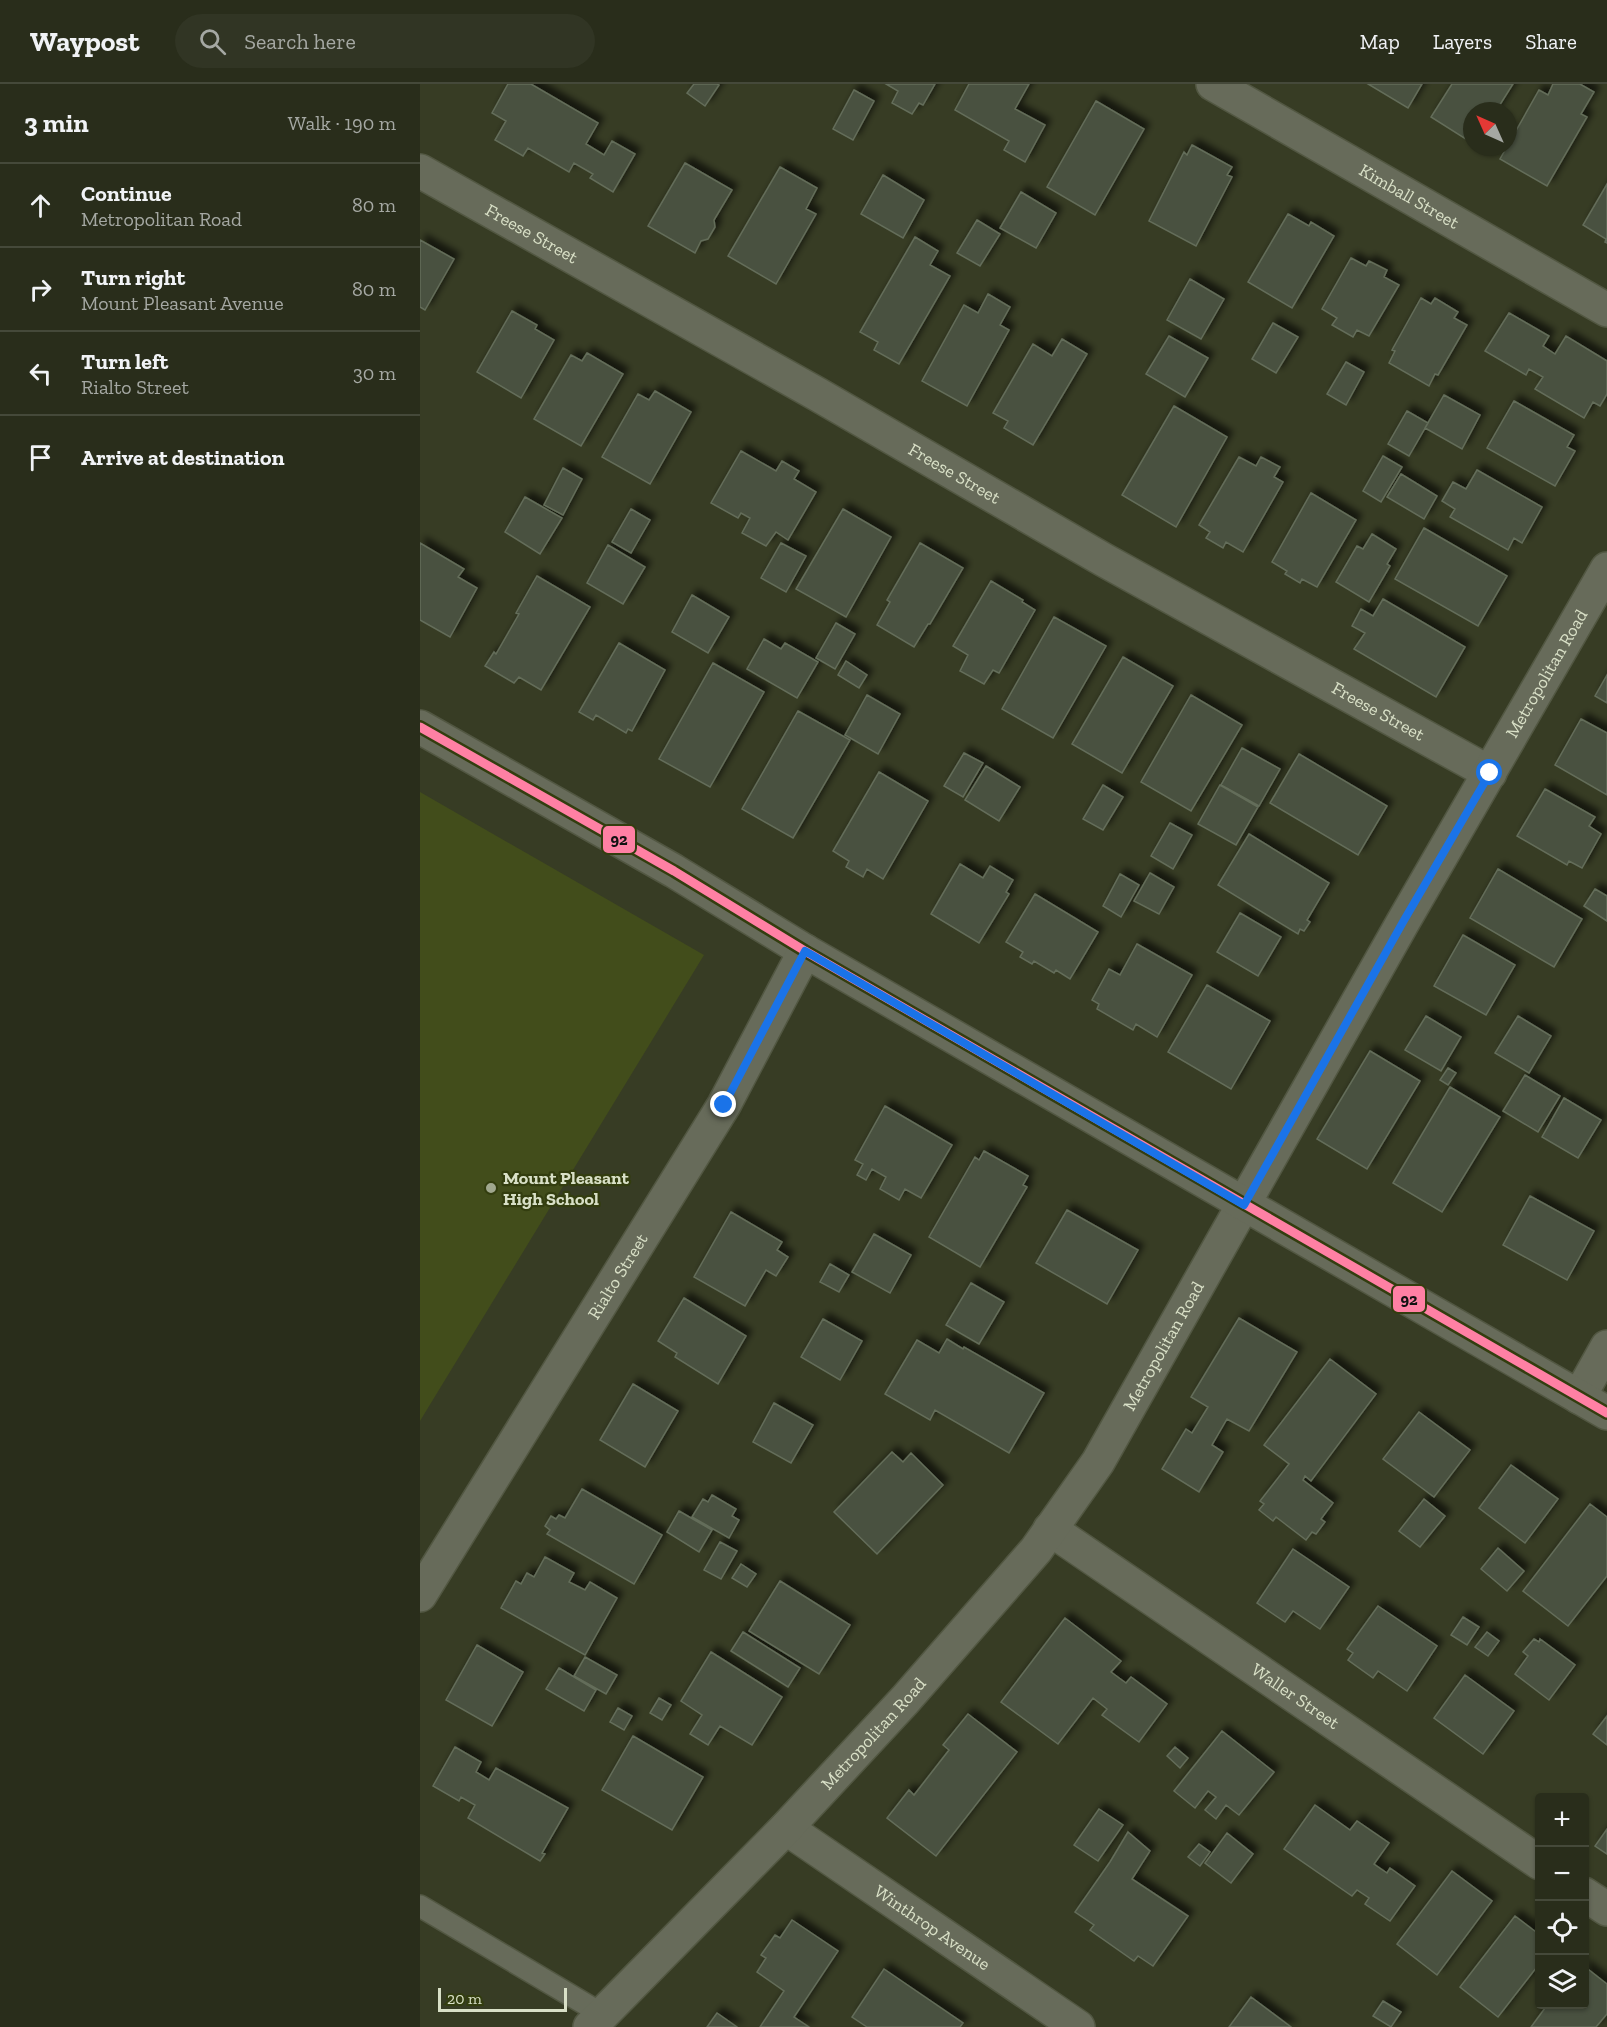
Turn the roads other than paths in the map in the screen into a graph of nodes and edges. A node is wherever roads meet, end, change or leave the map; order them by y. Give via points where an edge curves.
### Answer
1 (1213, 84) edge
2 (420, 171) edge
3 (1607, 310) edge
4 (1607, 569) edge
5 (420, 727) edge
6 (1490, 773) junction
7 (805, 951) junction
8 (1244, 1205) junction
9 (1607, 1347) edge
10 (1579, 1396) junction
11 (1607, 1413) edge
12 (1050, 1529) junction
13 (420, 1595) edge
14 (786, 1828) junction
15 (1535, 1860) edge
16 (1589, 1897) edge
17 (420, 1906) edge
18 (1607, 1909) edge
19 (596, 2021) edge
20 (1078, 2027) edge

1 - 3 street, Kimball Street
2 - 6 street, Freese Street via 828,399 1104,560
4 - 6 street, Metropolitan Road
5 - 7 street via 674,871
6 - 8 street, Metropolitan Road
7 - 8 street
7 - 13 street, Rialto Street via 724,1105
8 - 10 street
8 - 12 street, Metropolitan Road via 1098,1462
9 - 10 street
10 - 11 street
12 - 14 street, Metropolitan Road via 905,1700
12 - 15 street, Waller Street
14 - 19 street, Metropolitan Road
14 - 20 street, Winthrop Avenue
16 - 18 street
17 - 19 lane

